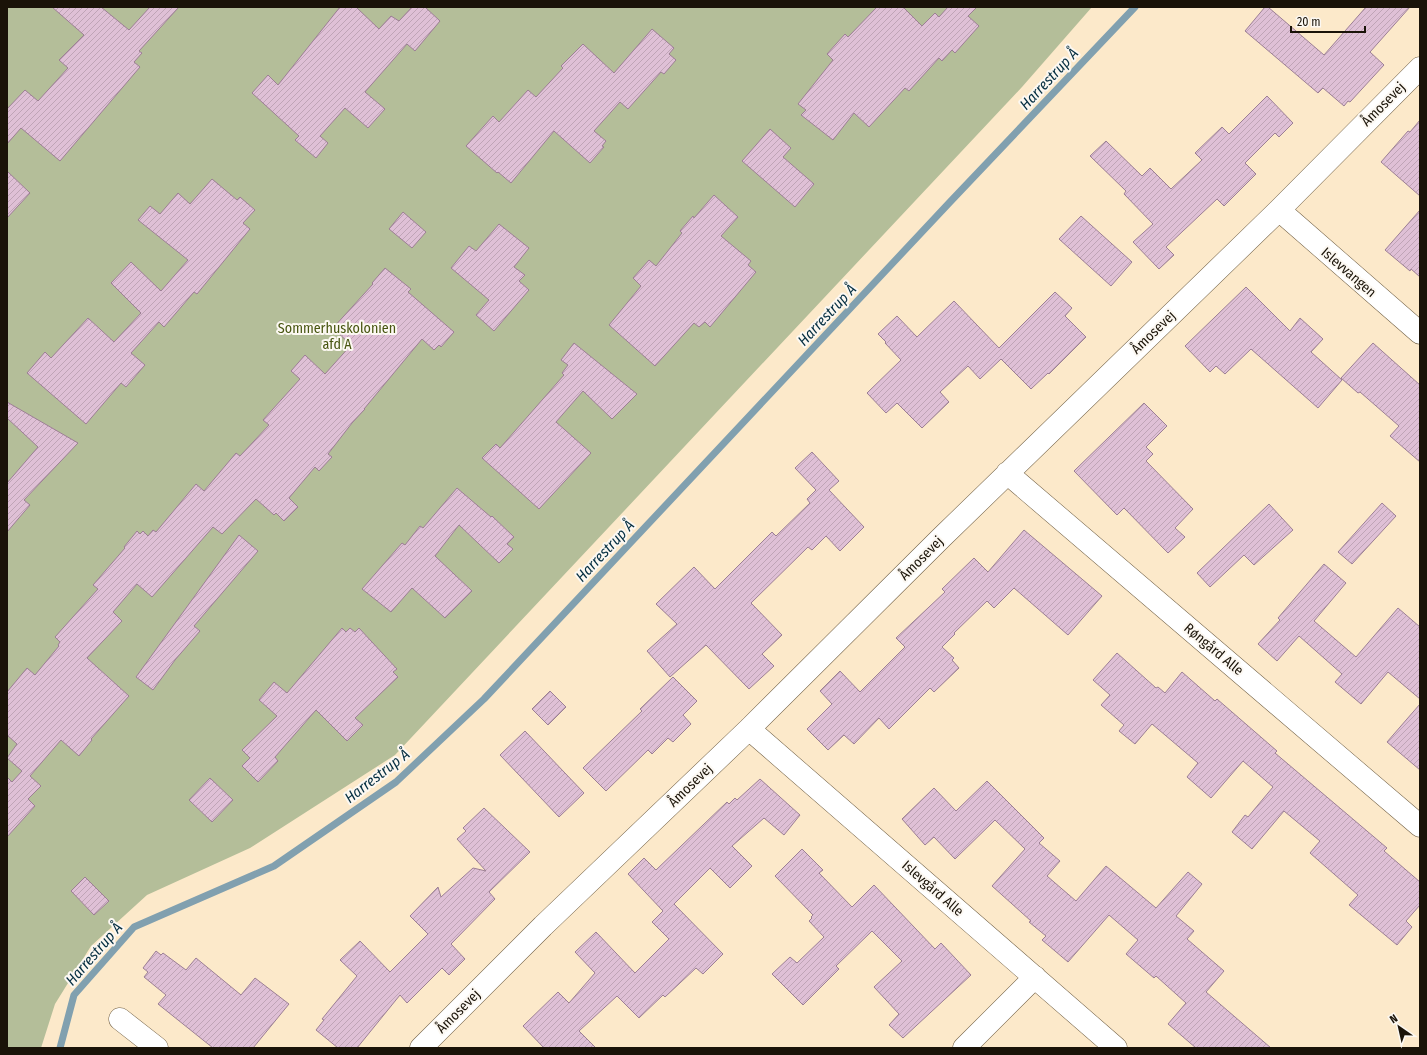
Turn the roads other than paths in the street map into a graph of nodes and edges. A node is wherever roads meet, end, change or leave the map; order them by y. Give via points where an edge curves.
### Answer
1 (1420, 68) edge
2 (1279, 210) junction
3 (1420, 333) edge
4 (1007, 473) junction
5 (749, 728) junction
6 (1420, 826) edge
7 (1035, 977) junction
8 (120, 1019) dead end
9 (157, 1048) edge
10 (421, 1048) edge
11 (964, 1048) edge
12 (1116, 1048) edge

1 - 2 street, Åmosevej
2 - 3 street, Islevvangen
2 - 4 street, Åmosevej
4 - 5 street, Åmosevej
4 - 6 street, Røngård Alle
5 - 7 street, Islevgård Alle
5 - 10 street, Åmosevej via 543,926
7 - 11 street
7 - 12 street, Islevgård Alle
8 - 9 street

